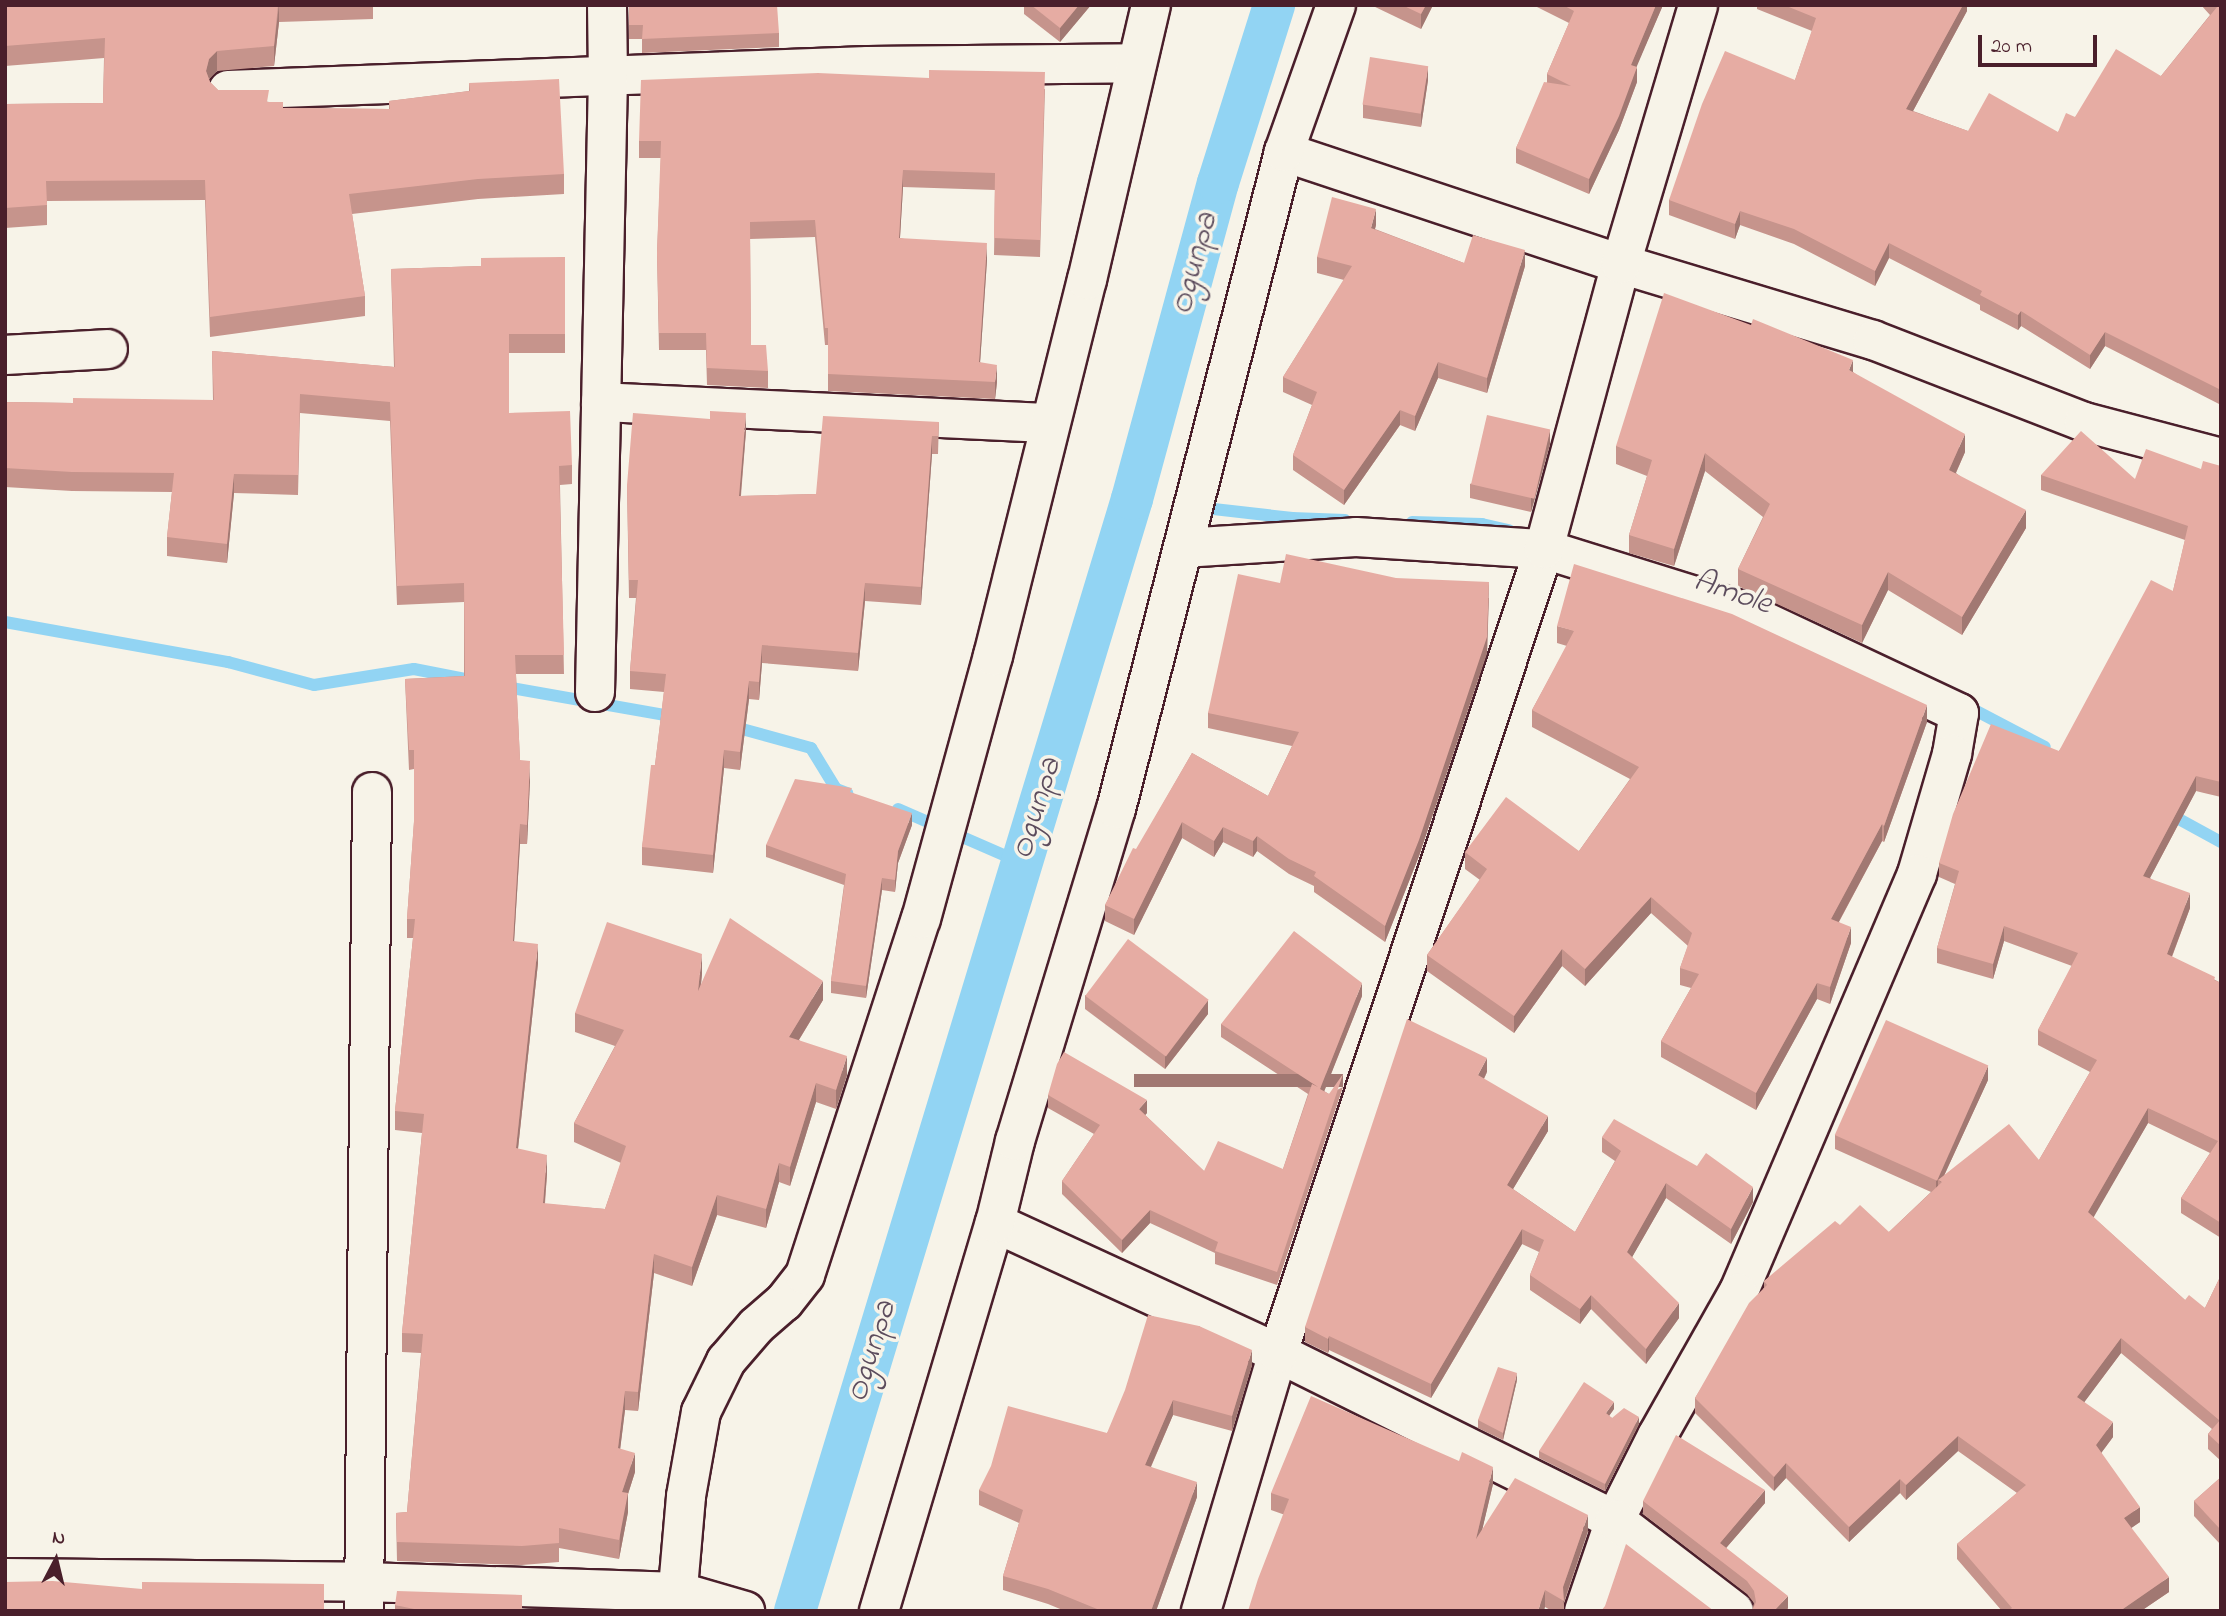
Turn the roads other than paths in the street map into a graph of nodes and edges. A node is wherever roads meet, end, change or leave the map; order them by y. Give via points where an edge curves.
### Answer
1 (607, 5) edge
2 (1151, 5) edge
3 (1336, 5) edge
4 (1698, 5) edge
5 (1137, 63) junction
6 (608, 77) junction
7 (228, 90) edge
8 (1284, 152) junction
9 (1621, 264) junction
10 (108, 349) dead end
11 (5, 355) edge
12 (601, 402) junction
13 (1049, 424) junction
14 (2221, 458) edge
15 (1183, 548) junction
16 (1544, 549) junction
17 (595, 692) dead end
18 (372, 792) dead end
19 (995, 1223) junction
20 (1278, 1353) junction
21 (1615, 1520) junction
22 (5, 1577) edge
23 (364, 1596) edge
24 (686, 1601) edge
25 (745, 1611) edge
26 (879, 1611) edge
27 (1201, 1611) edge
28 (1584, 1611) edge
29 (1734, 1611) edge

1 - 6 street
2 - 5 street
3 - 8 street
4 - 9 street
5 - 6 street via 868,66
5 - 13 street
6 - 7 street
6 - 12 street
8 - 9 street
8 - 15 street
9 - 14 street via 1873,340 2084,422
9 - 16 street
10 - 11 street
12 - 13 street
12 - 17 street
13 - 24 street via 993,656 921,919 805,1275 726,1361 701,1412 685,1496
15 - 16 street via 1356,537
15 - 19 street via 1116,809 1015,1141
16 - 20 street
16 - 21 street via 1740,610 1959,713 1952,754 1917,874 1738,1293
18 - 23 street
19 - 20 street
19 - 26 street
20 - 21 street
20 - 27 street
21 - 28 street
21 - 29 street
22 - 23 street
23 - 24 street
24 - 25 street

